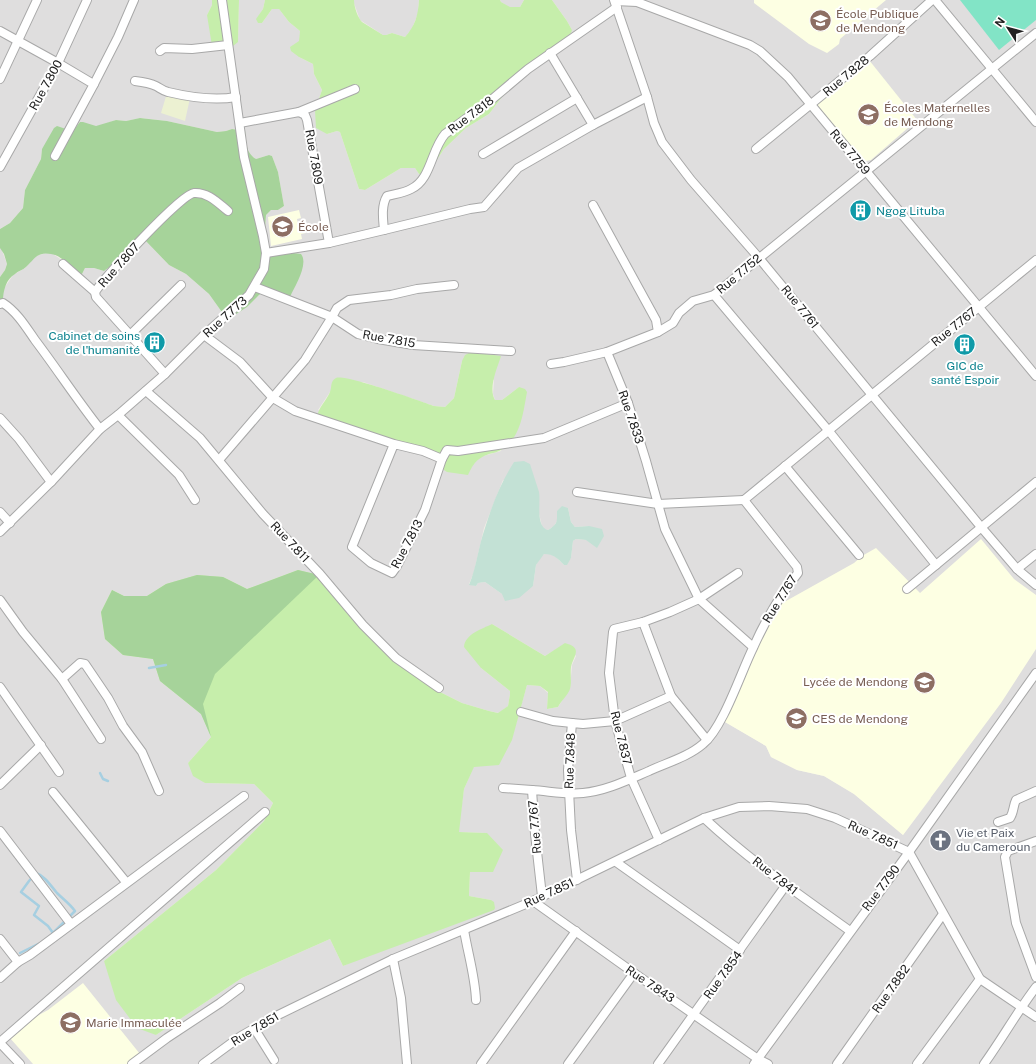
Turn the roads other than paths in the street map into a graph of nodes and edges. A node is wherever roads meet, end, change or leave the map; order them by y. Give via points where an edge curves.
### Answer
1 (37, 0) edge
2 (87, 0) edge
3 (134, 0) edge
4 (222, 0) edge
5 (932, 0) edge
6 (935, 0) edge
7 (615, 2) edge
8 (0, 32) edge
9 (1036, 33) edge
10 (18, 41) junction
11 (228, 44) junction
12 (160, 50) dead end
13 (550, 53) junction
14 (58, 63) junction
15 (992, 69) junction
16 (0, 78) edge
17 (135, 81) dead end
18 (94, 84) junction
19 (355, 89) dead end
20 (236, 97) junction
21 (647, 97) junction
22 (577, 98) junction
23 (811, 106) junction
24 (299, 112) junction
25 (1036, 122) edge
26 (240, 123) junction
27 (593, 125) junction
28 (756, 150) dead end
29 (482, 154) dead end
30 (55, 156) dead end
31 (0, 167) edge
32 (866, 171) junction
33 (593, 205) dead end
34 (228, 211) dead end
35 (384, 230) junction
36 (329, 243) junction
37 (266, 253) junction
38 (760, 258) junction
39 (1036, 260) edge
40 (63, 264) dead end
41 (180, 285) dead end
42 (454, 285) dead end
43 (255, 287) junction
44 (95, 292) junction
45 (714, 295) junction
46 (0, 304) edge
47 (979, 307) junction
48 (332, 317) junction
49 (658, 332) junction
50 (131, 334) junction
51 (204, 335) junction
52 (510, 351) dead end
53 (607, 352) junction
54 (551, 364) dead end
55 (165, 374) junction
56 (1036, 376) edge
57 (146, 391) junction
58 (872, 395) junction
59 (273, 398) junction
60 (628, 403) junction
61 (118, 416) junction
62 (0, 418) edge
63 (100, 429) junction
64 (828, 430) junction
65 (394, 444) junction
66 (442, 459) junction
67 (219, 460) junction
68 (785, 466) junction
69 (51, 482) junction
70 (1036, 482) edge
71 (577, 492) dead end
72 (195, 500) dead end
73 (744, 500) junction
74 (658, 504) junction
75 (0, 512) edge
76 (10, 523) junction
77 (981, 527) junction
78 (0, 532) edge
79 (1036, 554) edge
80 (859, 555) dead end
81 (936, 565) junction
82 (1017, 569) junction
83 (738, 573) dead end
84 (1036, 585) edge
85 (907, 589) dead end
86 (699, 599) junction
87 (0, 600) edge
88 (643, 622) junction
89 (753, 647) junction
90 (1036, 673) edge
91 (62, 679) junction
92 (439, 688) dead end
93 (1, 692) edge
94 (671, 696) junction
95 (522, 712) dead end
96 (615, 721) junction
97 (572, 723) junction
98 (101, 739) dead end
99 (707, 740) junction
100 (41, 745) junction
101 (59, 772) dead end
102 (631, 778) junction
103 (0, 785) edge
104 (503, 788) dead end
105 (532, 790) junction
106 (159, 791) dead end
107 (1036, 791) edge
108 (53, 792) dead end
109 (569, 793) junction
110 (244, 796) dead end
111 (265, 812) dead end
112 (704, 818) junction
113 (998, 822) dead end
114 (0, 831) edge
115 (659, 840) junction
116 (3, 841) edge
117 (1036, 842) edge
118 (909, 852) junction
119 (616, 862) junction
120 (577, 880) junction
121 (126, 882) junction
122 (786, 885) junction
123 (542, 896) junction
124 (534, 901) junction
125 (943, 914) junction
126 (71, 924) junction
127 (464, 930) junction
128 (576, 931) junction
129 (850, 931) junction
130 (0, 939) edge
131 (740, 950) junction
132 (393, 959) junction
133 (18, 962) junction
134 (634, 973) junction
135 (1036, 977) edge
136 (0, 978) edge
137 (980, 979) junction
138 (1036, 987) edge
139 (240, 988) dead end
140 (476, 1000) dead end
141 (1021, 1007) junction
142 (695, 1014) junction
143 (1036, 1017) edge
144 (254, 1028) junction
145 (0, 1042) edge
146 (274, 1060) dead end
147 (756, 1061) edge
148 (14, 1062) edge
149 (132, 1064) edge
150 (202, 1064) edge
151 (407, 1064) edge
152 (481, 1064) edge
153 (568, 1064) edge
154 (658, 1064) edge
155 (768, 1064) edge
156 (837, 1064) edge
157 (917, 1064) edge
158 (984, 1064) edge

1 - 10 street
2 - 14 street, Rue 7.800
3 - 18 street
4 - 11 street, Rue 7.773
5 - 23 street, Rue 7.828
6 - 15 street
7 - 13 street, Rue 7.818
7 - 21 street, Rue 7.761
7 - 23 street, Rue 7.759 via 638,2 750,45 788,77
8 - 10 street
9 - 15 street, Rue 7.752
10 - 14 street
10 - 16 street
11 - 12 street
11 - 20 street, Rue 7.773
13 - 22 street
13 - 35 street, Rue 7.818 via 445,134 439,141 425,175 416,185 411,189 386,196 383,208
14 - 18 street
14 - 31 street, Rue 7.800
15 - 25 street
15 - 32 street, Rue 7.752
17 - 20 street via 145,82 166,92 224,99
18 - 30 street
19 - 24 street
20 - 26 street, Rue 7.773
21 - 27 street
21 - 38 street, Rue 7.761 via 654,123 665,147
22 - 27 street
22 - 29 street
23 - 28 street, Rue 7.828
23 - 32 street, Rue 7.759
24 - 26 street
24 - 36 street, Rue 7.809 via 305,115 307,120
26 - 37 street, Rue 7.773 via 244,157
27 - 35 street via 518,168 484,207
32 - 38 street, Rue 7.752
32 - 47 street, Rue 7.759
33 - 49 street via 653,312
34 - 44 street, Rue 7.807 via 211,196 193,193 185,197 155,225
35 - 36 street
36 - 37 street
37 - 43 street, Rue 7.773 via 264,268
38 - 45 street, Rue 7.752
38 - 58 street, Rue 7.761
39 - 47 street, Rue 7.767
40 - 44 street
41 - 50 street
42 - 48 street via 349,300 337,308
43 - 48 street, Rue 7.815
43 - 51 street, Rue 7.773
44 - 50 street, Rue 7.807 via 96,297
45 - 49 street via 693,301 679,313 673,323
45 - 64 street, Rue 7.752
46 - 63 street via 8,306 17,315 72,394
47 - 56 street, Rue 7.759
47 - 58 street, Rue 7.767
48 - 52 street, Rue 7.815 via 358,334 378,339
48 - 59 street via 305,360
49 - 53 street
50 - 55 street, Rue 7.807
51 - 55 street, Rue 7.773
51 - 59 street via 240,362
53 - 54 street
53 - 60 street, Rue 7.833
55 - 57 street, Rue 7.773
57 - 61 street, Rue 7.773
57 - 67 street, Rue 7.811 via 200,438
58 - 64 street, Rue 7.767
58 - 77 street, Rue 7.761
59 - 65 street via 295,411
59 - 67 street
60 - 66 street via 544,438 458,451 448,450
60 - 74 street, Rue 7.833
61 - 63 street, Rue 7.773
61 - 72 street via 179,475
62 - 69 street
63 - 69 street, Rue 7.773
64 - 68 street, Rue 7.767
64 - 81 street, Rue 7.752
65 - 66 street
65 - 66 street, Rue 7.813 via 352,547 371,562 392,573 425,510
67 - 92 street, Rue 7.811 via 263,514 320,574 363,625 396,658
68 - 73 street, Rue 7.767
68 - 80 street
69 - 76 street, Rue 7.773
70 - 77 street
71 - 74 street
73 - 74 street
73 - 89 street, Rue 7.767 via 797,567 798,573 773,607
74 - 86 street, Rue 7.833 via 666,529
75 - 76 street
76 - 78 street, Rue 7.773
77 - 81 street
77 - 82 street, Rue 7.761
79 - 82 street
81 - 85 street
82 - 84 street, Rue 7.761
83 - 86 street
86 - 88 street
86 - 89 street, Rue 7.833
87 - 91 street
88 - 94 street
88 - 96 street, Rue 7.837 via 613,631 609,674
89 - 99 street, Rue 7.767 via 728,705
90 - 118 street, Rue 7.790
91 - 98 street
91 - 106 street via 80,663 85,664 142,752
93 - 100 street
94 - 96 street, Rue 7.848
94 - 99 street
95 - 97 street via 553,721
96 - 97 street, Rue 7.848
96 - 102 street, Rue 7.837
97 - 109 street, Rue 7.848
99 - 102 street, Rue 7.767 via 690,752
100 - 101 street
100 - 103 street
102 - 109 street, Rue 7.767 via 604,789
102 - 115 street, Rue 7.837
104 - 105 street
105 - 109 street, Rue 7.767
105 - 123 street, Rue 7.767
107 - 113 street via 1016,800 1010,818
108 - 121 street
109 - 120 street, Rue 7.848
110 - 121 street
111 - 145 street
112 - 115 street, Rue 7.851
112 - 118 street, Rue 7.851 via 739,807 807,809 835,818
112 - 122 street, Rue 7.841
114 - 116 street
115 - 119 street, Rue 7.851
116 - 126 street
117 - 135 street via 1008,851 1005,857 1016,923
118 - 125 street
118 - 129 street, Rue 7.790
119 - 120 street, Rue 7.851
119 - 131 street
120 - 123 street, Rue 7.851
121 - 126 street
122 - 129 street, Rue 7.841
122 - 131 street, Rue 7.854
123 - 124 street, Rue 7.851
124 - 127 street, Rue 7.851
124 - 128 street, Rue 7.843
125 - 137 street
125 - 156 street, Rue 7.882
126 - 133 street
127 - 132 street, Rue 7.851
127 - 140 street via 475,981
128 - 134 street, Rue 7.843
128 - 152 street
129 - 147 street, Rue 7.790
130 - 133 street
131 - 142 street, Rue 7.854
132 - 144 street, Rue 7.851
132 - 151 street via 401,998
133 - 136 street
134 - 142 street, Rue 7.843
134 - 153 street
137 - 141 street
137 - 157 street
138 - 141 street
139 - 149 street
141 - 143 street
141 - 158 street via 1001,1042
142 - 147 street, Rue 7.843
142 - 154 street, Rue 7.854
144 - 146 street
144 - 150 street, Rue 7.851
145 - 148 street
147 - 155 street, Rue 7.843

